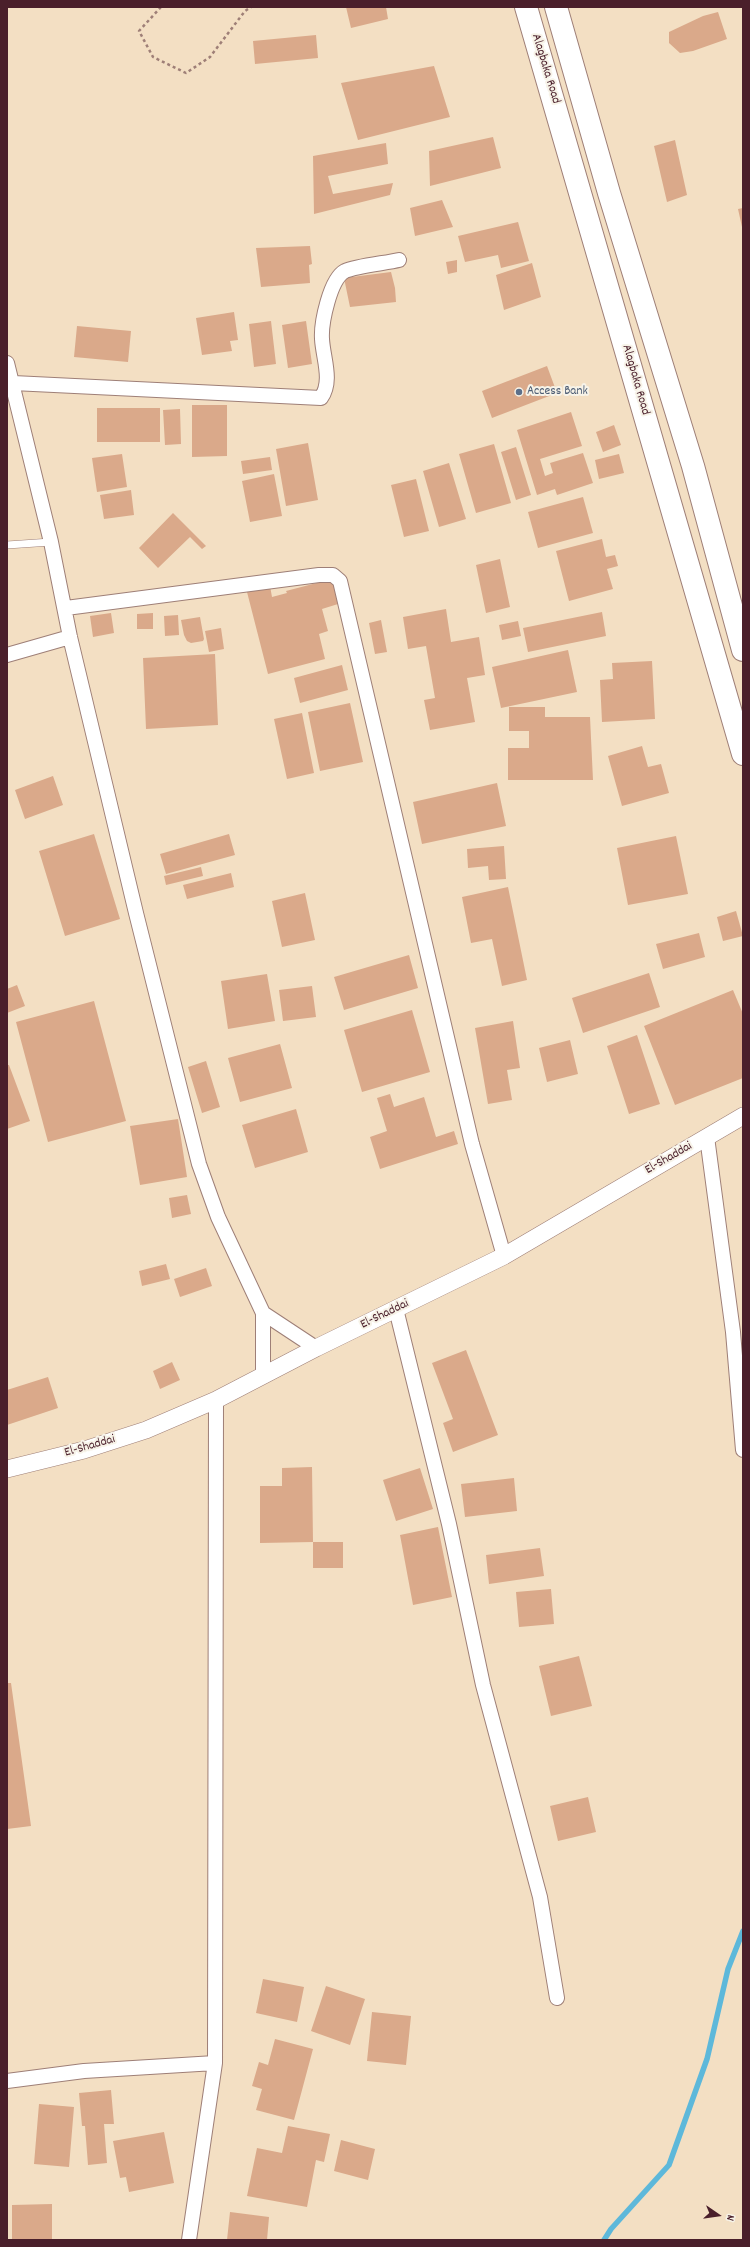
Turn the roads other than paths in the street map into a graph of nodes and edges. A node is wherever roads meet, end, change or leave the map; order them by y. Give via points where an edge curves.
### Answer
1 (526, 7) edge
2 (556, 7) edge
3 (399, 260) dead end
4 (7, 363) edge
5 (13, 383) junction
6 (693, 466) junction
7 (662, 475) junction
8 (51, 542) junction
9 (7, 545) edge
10 (66, 608) junction
11 (70, 637) junction
12 (743, 650) edge
13 (7, 655) edge
14 (743, 754) edge
15 (743, 1116) edge
16 (707, 1137) junction
17 (504, 1256) junction
18 (396, 1309) junction
19 (263, 1313) junction
20 (738, 1331) edge
21 (316, 1348) junction
22 (263, 1376) junction
23 (216, 1400) junction
24 (743, 1450) edge
25 (7, 1469) edge
26 (557, 1998) dead end
27 (215, 2062) junction
28 (7, 2081) edge
29 (189, 2240) edge

1 - 7 main road, Alagbaka Road
2 - 6 main road, Alagbaka Road via 609,192
3 - 5 street via 345,272 334,282 322,337 327,381 321,398
4 - 5 street
5 - 8 street
6 - 7 main road
6 - 12 main road, Alagbaka Road
7 - 14 main road, Alagbaka Road
8 - 9 lane
8 - 10 street
10 - 11 street
10 - 17 street via 319,575 333,575 340,581 472,1144
11 - 13 street
11 - 19 street via 199,1164 218,1217
15 - 16 street, El-Shaddai
16 - 17 street, El-Shaddai
16 - 20 street
17 - 18 street, El-Shaddai
18 - 21 street, El-Shaddai
18 - 26 street via 449,1524 482,1685 540,1897
19 - 21 street
19 - 22 street
20 - 24 street
21 - 22 street, El-Shaddai
22 - 23 street, El-Shaddai
23 - 25 street, El-Shaddai via 146,1430 84,1450
23 - 27 street
27 - 28 street via 84,2071
27 - 29 street

